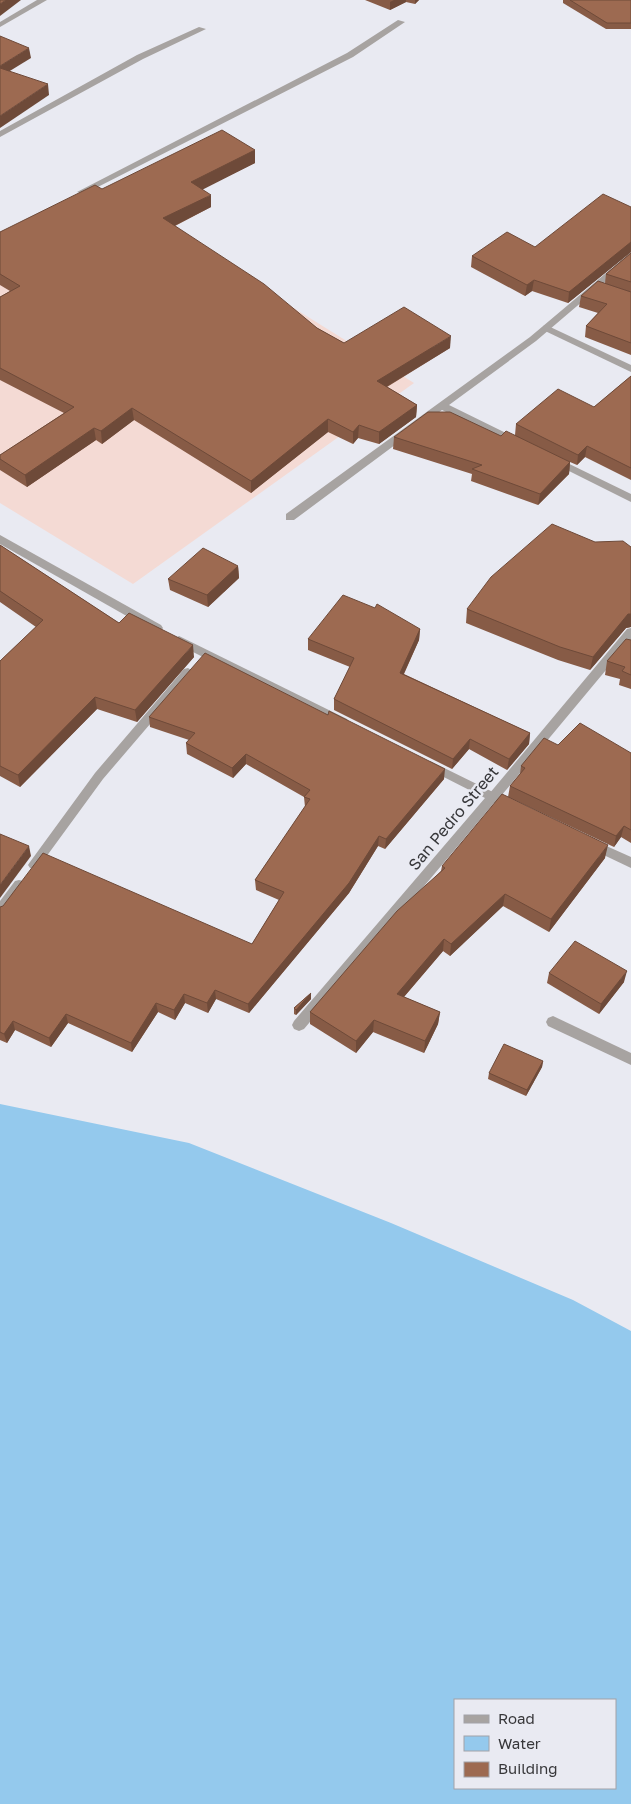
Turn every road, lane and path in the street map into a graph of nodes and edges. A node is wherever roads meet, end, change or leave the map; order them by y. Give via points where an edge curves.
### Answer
1 (42, 0) edge
2 (400, 22) dead end
3 (0, 25) edge
4 (202, 29) dead end
5 (0, 134) edge
6 (68, 199) edge
7 (631, 255) edge
8 (546, 328) junction
9 (631, 369) edge
10 (442, 406) junction
11 (530, 449) edge
12 (548, 457) edge
13 (631, 498) edge
14 (290, 517) dead end
15 (0, 539) edge
16 (631, 632) edge
17 (626, 647) edge
18 (205, 654) junction
19 (354, 728) edge
20 (415, 758) edge
21 (493, 797) junction
22 (527, 813) edge
23 (579, 838) edge
24 (631, 863) edge
25 (0, 911) edge
26 (553, 1022) dead end
27 (298, 1025) dead end
28 (631, 1059) edge

1 - 3 street
2 - 6 street via 350,55
4 - 5 street via 140,57
7 - 8 street via 600,288
8 - 9 street
8 - 10 street
10 - 11 street
10 - 14 street
12 - 13 street
15 - 18 street
16 - 17 street, San Pedro Street
17 - 21 street, San Pedro Street
18 - 19 street
18 - 25 street via 99,776
20 - 21 street
21 - 22 street
21 - 27 street, San Pedro Street
23 - 24 street
26 - 28 street

